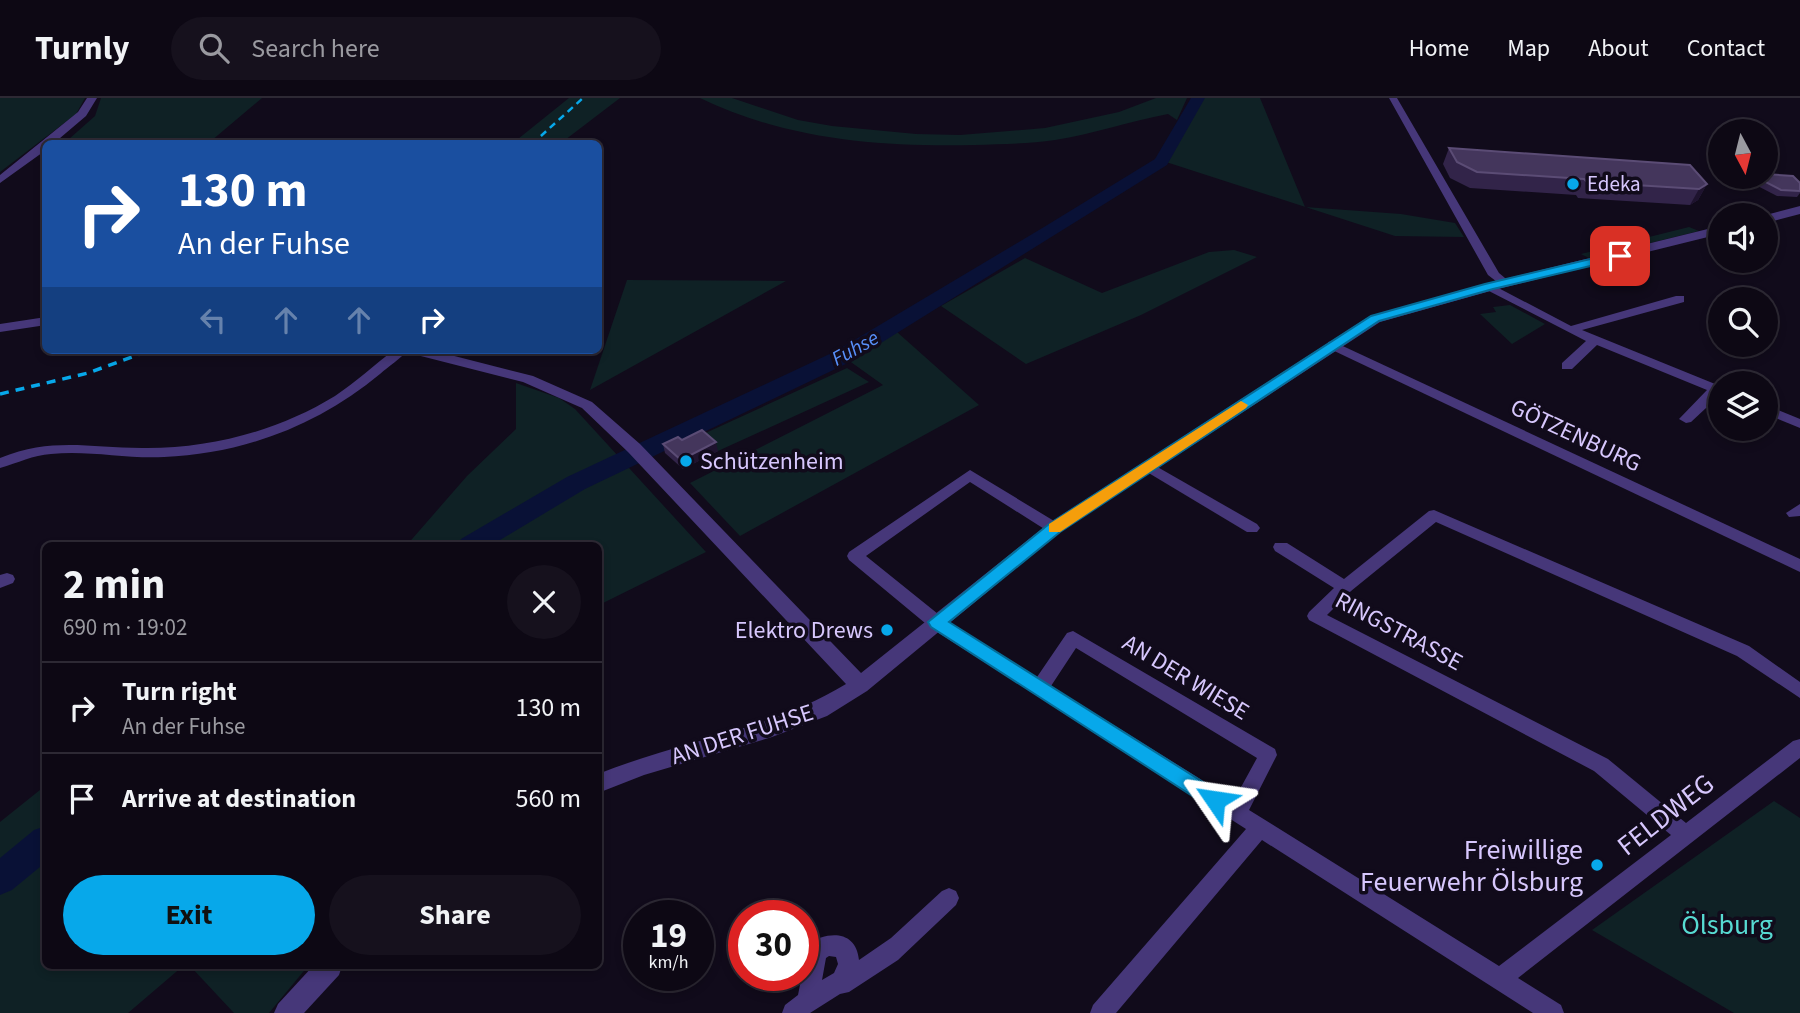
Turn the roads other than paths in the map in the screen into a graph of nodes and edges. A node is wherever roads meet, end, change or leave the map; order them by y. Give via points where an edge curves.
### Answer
1 (92, 98) edge
2 (1393, 98) edge
3 (51, 140) edge
4 (42, 147) edge
5 (0, 180) edge
6 (1800, 210) edge
7 (1778, 216) edge
8 (1708, 233) edge
9 (1505, 283) junction
10 (1489, 287) junction
11 (1680, 299) dead end
12 (42, 322) edge
13 (0, 328) edge
14 (1570, 330) junction
15 (1595, 340) junction
16 (1332, 345) junction
17 (397, 354) edge
18 (430, 354) edge
19 (1567, 366) dead end
20 (1708, 386) edge
21 (1708, 399) edge
22 (1778, 415) edge
23 (1686, 419) dead end
24 (1800, 424) edge
25 (0, 463) edge
26 (1147, 466) junction
27 (1054, 528) junction
28 (1252, 528) dead end
29 (1281, 547) dead end
30 (1800, 566) edge
31 (1345, 587) junction
32 (937, 622) junction
33 (860, 685) junction
34 (1039, 689) junction
35 (1800, 691) edge
36 (1800, 747) edge
37 (602, 782) edge
38 (1237, 814) junction
39 (1259, 828) junction
40 (1684, 834) junction
41 (949, 898) dead end
42 (327, 969) edge
43 (1500, 979) junction
44 (841, 985) junction
45 (801, 1007) edge
46 (287, 1013) edge
47 (1101, 1013) edge
48 (1553, 1013) edge

1 - 3 street via 82,114
2 - 9 street via 1493,275
4 - 5 street
6 - 7 street
8 - 9 street, AN DER FUHSE
9 - 10 street, AN DER FUHSE
10 - 14 street
10 - 16 street, AN DER FUHSE via 1391,313
11 - 14 street
12 - 13 street
14 - 15 street
15 - 19 street
15 - 20 street
16 - 26 street, AN DER FUHSE
16 - 30 street, GÖTZENBURG
17 - 25 street via 338,400 291,422 212,447 139,453 54,446
18 - 33 street via 528,379 587,405 641,455
21 - 23 street
22 - 24 street
26 - 27 street, AN DER FUHSE
26 - 28 street
27 - 32 street, AN DER FUHSE
27 - 32 street via 970,475 855,556
29 - 31 street
31 - 35 street, RINGSTRASSE via 1434,515 1743,651
31 - 40 street, RINGSTRASSE via 1315,616 1601,765
32 - 33 street, AN DER FUHSE
32 - 34 street
33 - 37 street, AN DER FUHSE via 820,710
34 - 38 street
34 - 38 street, AN DER WIESE via 1073,638 1268,755
36 - 40 street, FELDWEG
38 - 39 street
39 - 43 street
39 - 47 street
40 - 43 street, FELDWEG
41 - 44 street via 884,957
42 - 46 street
43 - 48 street
44 - 45 street
44 - 45 street via 848,954 841,947 827,945 816,952

